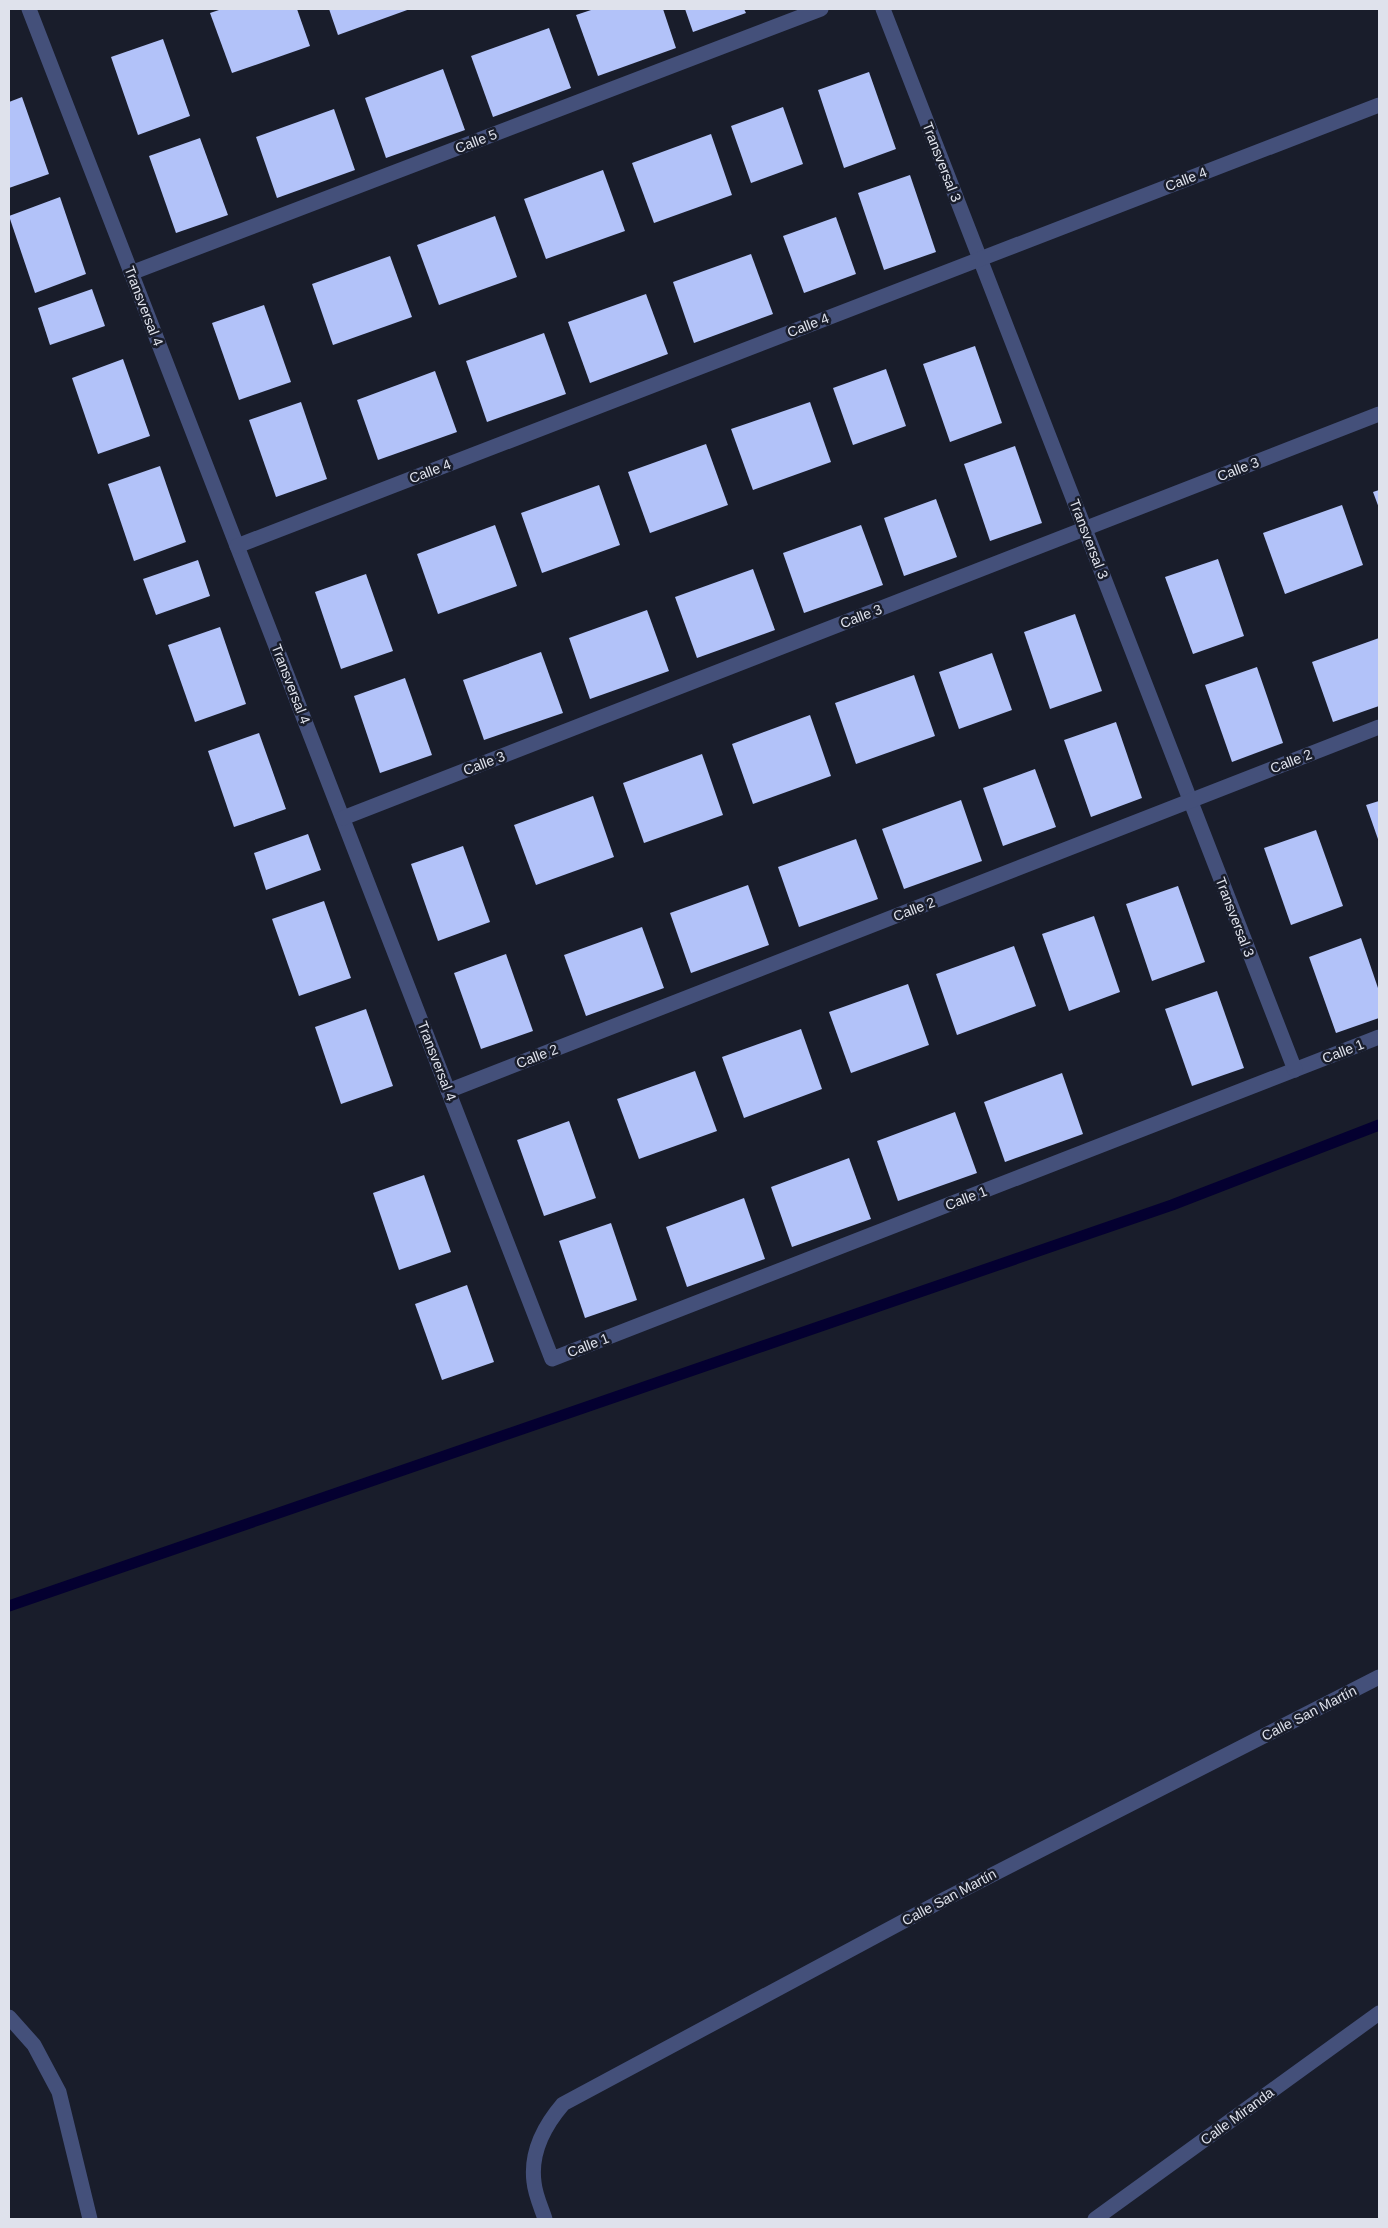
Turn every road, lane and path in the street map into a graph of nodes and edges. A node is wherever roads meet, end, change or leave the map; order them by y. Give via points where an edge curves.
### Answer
1 (29, 9) edge
2 (821, 9) edge
3 (883, 9) edge
4 (1379, 105) edge
5 (980, 259) junction
6 (131, 273) junction
7 (1379, 414) edge
8 (1085, 529) junction
9 (237, 546) junction
10 (1379, 727) edge
11 (1190, 801) junction
12 (343, 818) junction
13 (1379, 1037) edge
14 (1295, 1070) junction
15 (448, 1091) junction
16 (552, 1359) joint
17 (1379, 1677) edge
18 (1379, 2013) edge
19 (9, 2017) edge
20 (90, 2219) edge
21 (545, 2219) edge
22 (1095, 2219) edge

1 - 6 street, Transversal 4
2 - 6 street, Calle 5
3 - 5 street, Transversal 3
4 - 5 street, Calle 4
5 - 8 street, Transversal 3
5 - 9 street, Calle 4
6 - 9 street, Transversal 4
7 - 8 street, Calle 3
8 - 11 street, Transversal 3
8 - 12 street, Calle 3
9 - 12 street, Transversal 4
10 - 11 street, Calle 2
11 - 14 street, Transversal 3
11 - 15 street, Calle 2
12 - 15 street, Transversal 4
13 - 14 street, Calle 1
14 - 16 street, Calle 1
15 - 16 street, Transversal 4
17 - 21 street, Calle San Martín via 945,1899 563,2104 547,2123 538,2142 534,2162 534,2182
18 - 22 street, Calle Miranda
19 - 20 street via 34,2045 59,2092

